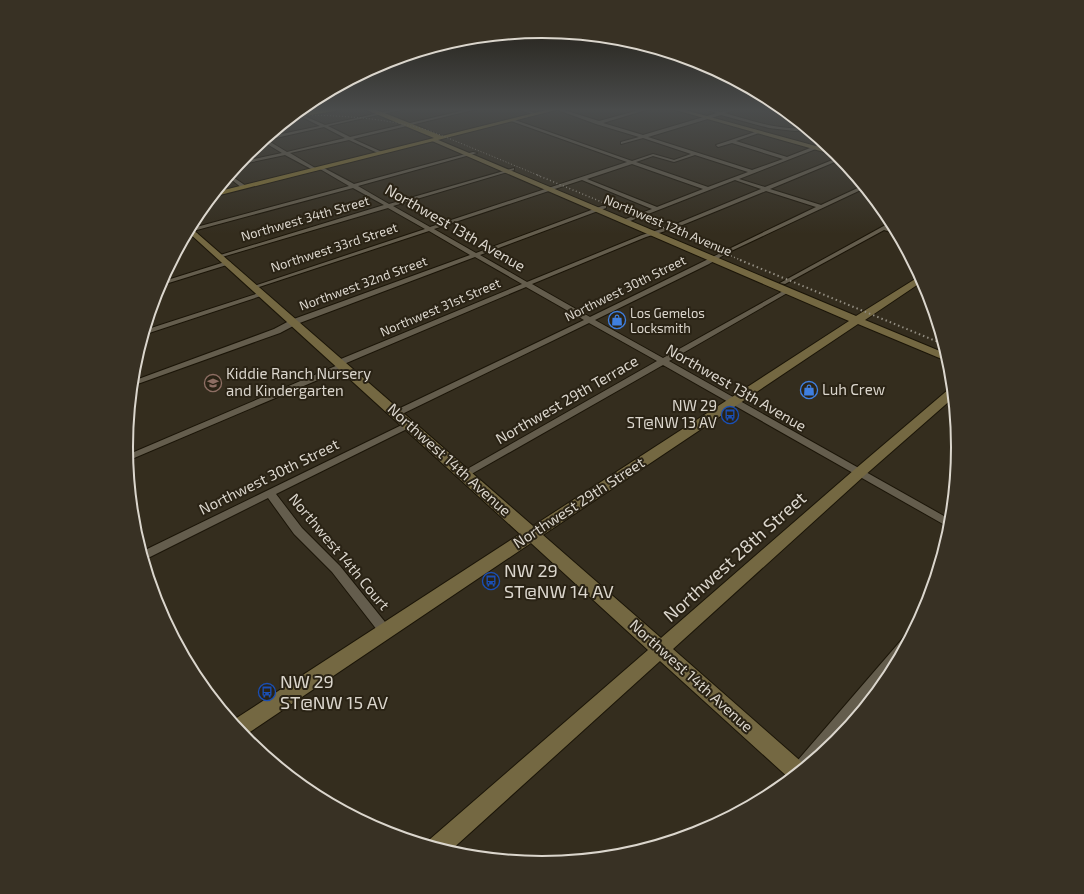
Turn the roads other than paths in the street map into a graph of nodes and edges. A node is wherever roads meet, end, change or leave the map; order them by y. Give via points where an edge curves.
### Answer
1 (283, 151) edge
2 (297, 151) edge
3 (375, 151) edge
4 (389, 151) edge
5 (464, 151) edge
6 (599, 151) edge
7 (684, 151) edge
8 (762, 151) edge
9 (806, 151) edge
10 (287, 153) junction
11 (380, 153) junction
12 (471, 154) junction
13 (694, 154) junction
14 (786, 158) junction
15 (834, 161) edge
16 (249, 162) edge
17 (631, 162) junction
18 (319, 169) junction
19 (509, 170) junction
20 (752, 172) junction
21 (582, 178) junction
22 (233, 179) edge
23 (735, 179) junction
24 (354, 186) junction
25 (244, 188) junction
26 (552, 188) junction
27 (708, 189) junction
28 (765, 189) junction
29 (859, 189) edge
30 (222, 193) edge
31 (389, 206) junction
32 (821, 207) junction
33 (600, 208) junction
34 (658, 209) junction
35 (628, 220) junction
36 (429, 228) junction
37 (884, 228) joint
38 (888, 229) edge
39 (195, 231) edge
40 (657, 232) junction
41 (193, 234) edge
42 (475, 255) junction
43 (716, 258) junction
44 (224, 259) junction
45 (168, 281) edge
46 (916, 281) edge
47 (527, 284) junction
48 (785, 287) junction
49 (258, 290) junction
50 (859, 318) junction
51 (590, 320) junction
52 (294, 322) junction
53 (150, 331) edge
54 (939, 349) edge
55 (940, 355) edge
56 (663, 361) junction
57 (341, 365) junction
58 (138, 382) edge
59 (948, 396) edge
60 (734, 401) junction
61 (397, 413) junction
62 (410, 424) junction
63 (133, 455) edge
64 (859, 473) junction
65 (465, 474) junction
66 (270, 493) junction
67 (944, 521) edge
68 (532, 535) junction
69 (147, 553) edge
70 (385, 631) junction
71 (661, 650) junction
72 (887, 666) edge
73 (242, 725) edge
74 (814, 753) edge
75 (794, 769) edge
76 (442, 843) edge

1 - 10 street, Northwest 13th Avenue
2 - 10 street
3 - 11 street
4 - 11 main road
5 - 12 street, Northwest 12th Avenue
6 - 17 street
7 - 13 street
8 - 14 street
9 - 14 street
10 - 16 street
10 - 18 street, Northwest 13th Avenue
11 - 18 main road
12 - 19 street, Northwest 12th Avenue
12 - 24 street
13 - 17 street, Northwest 33rd Street via 674,161 653,155
13 - 20 street
14 - 20 street
15 - 28 street, Northwest 31st Street
17 - 21 street, Northwest 33rd Street
17 - 27 street
18 - 24 street, Northwest 13th Avenue
18 - 25 main road
19 - 26 street, Northwest 12th Avenue
19 - 31 street, Northwest 34th Street
20 - 23 street
21 - 26 street, Northwest 33rd Street
21 - 34 street
22 - 25 street
23 - 27 street
23 - 28 street
24 - 31 street, Northwest 13th Avenue
24 - 39 street
25 - 30 main road
26 - 33 street, Northwest 12th Avenue
26 - 36 street, Northwest 33rd Street
27 - 34 street
28 - 32 street
28 - 40 street, Northwest 31st Street
29 - 32 street, Northwest 30th Street
31 - 36 street, Northwest 13th Avenue
31 - 44 street, Northwest 34th Street
32 - 43 street, Northwest 30th Street
33 - 35 street, Northwest 12th Avenue
33 - 42 street, Northwest 32nd Street
34 - 35 street
35 - 40 street, Northwest 12th Avenue
36 - 42 street, Northwest 13th Avenue
36 - 49 street, Northwest 33rd Street
37 - 38 street
37 - 48 street, Northwest 29th Terrace
40 - 43 street, Northwest 12th Avenue
40 - 47 street, Northwest 31st Street
41 - 44 street, Northwest 14th Avenue
42 - 47 street, Northwest 13th Avenue
42 - 52 street, Northwest 32nd Street
43 - 48 street, Northwest 12th Avenue
43 - 48 street, Northwest 12th Avenue
43 - 51 street, Northwest 30th Street
44 - 45 street, Northwest 34th Street
44 - 49 street, Northwest 14th Avenue
46 - 50 street, Northwest 29th Street
47 - 51 street, Northwest 13th Avenue
47 - 57 street, Northwest 31st Street
48 - 50 street, Northwest 12th Avenue
48 - 50 street, Northwest 12th Avenue via 814,299 828,301
48 - 56 street, Northwest 29th Terrace
49 - 52 street, Northwest 14th Avenue
49 - 53 street, Northwest 33rd Street
50 - 54 street, Northwest 12th Avenue
50 - 55 street, Northwest 12th Avenue
50 - 60 street, Northwest 29th Street
51 - 56 street, Northwest 13th Avenue
51 - 61 street, Northwest 30th Street
52 - 57 street, Northwest 14th Avenue
52 - 58 street, Northwest 32nd Street
56 - 60 street, Northwest 13th Avenue
56 - 65 street, Northwest 29th Terrace
57 - 61 street, Northwest 14th Avenue
57 - 63 street, Northwest 31st Street
59 - 64 street, Northwest 28th Street
60 - 64 street, Northwest 13th Avenue
60 - 68 street, Northwest 29th Street
61 - 62 street, Northwest 14th Avenue
62 - 65 street, Northwest 14th Avenue
62 - 66 street, Northwest 30th Street
64 - 67 street, Northwest 13th Avenue
64 - 71 street, Northwest 28th Street
65 - 68 street, Northwest 14th Avenue
66 - 69 street, Northwest 30th Street
66 - 70 street, Northwest 14th Court via 298,531 336,569
68 - 70 street, Northwest 29th Street
68 - 71 street, Northwest 14th Avenue
70 - 73 street, Northwest 29th Street
71 - 75 street, Northwest 14th Avenue
71 - 76 street, Northwest 28th Street
72 - 74 street

